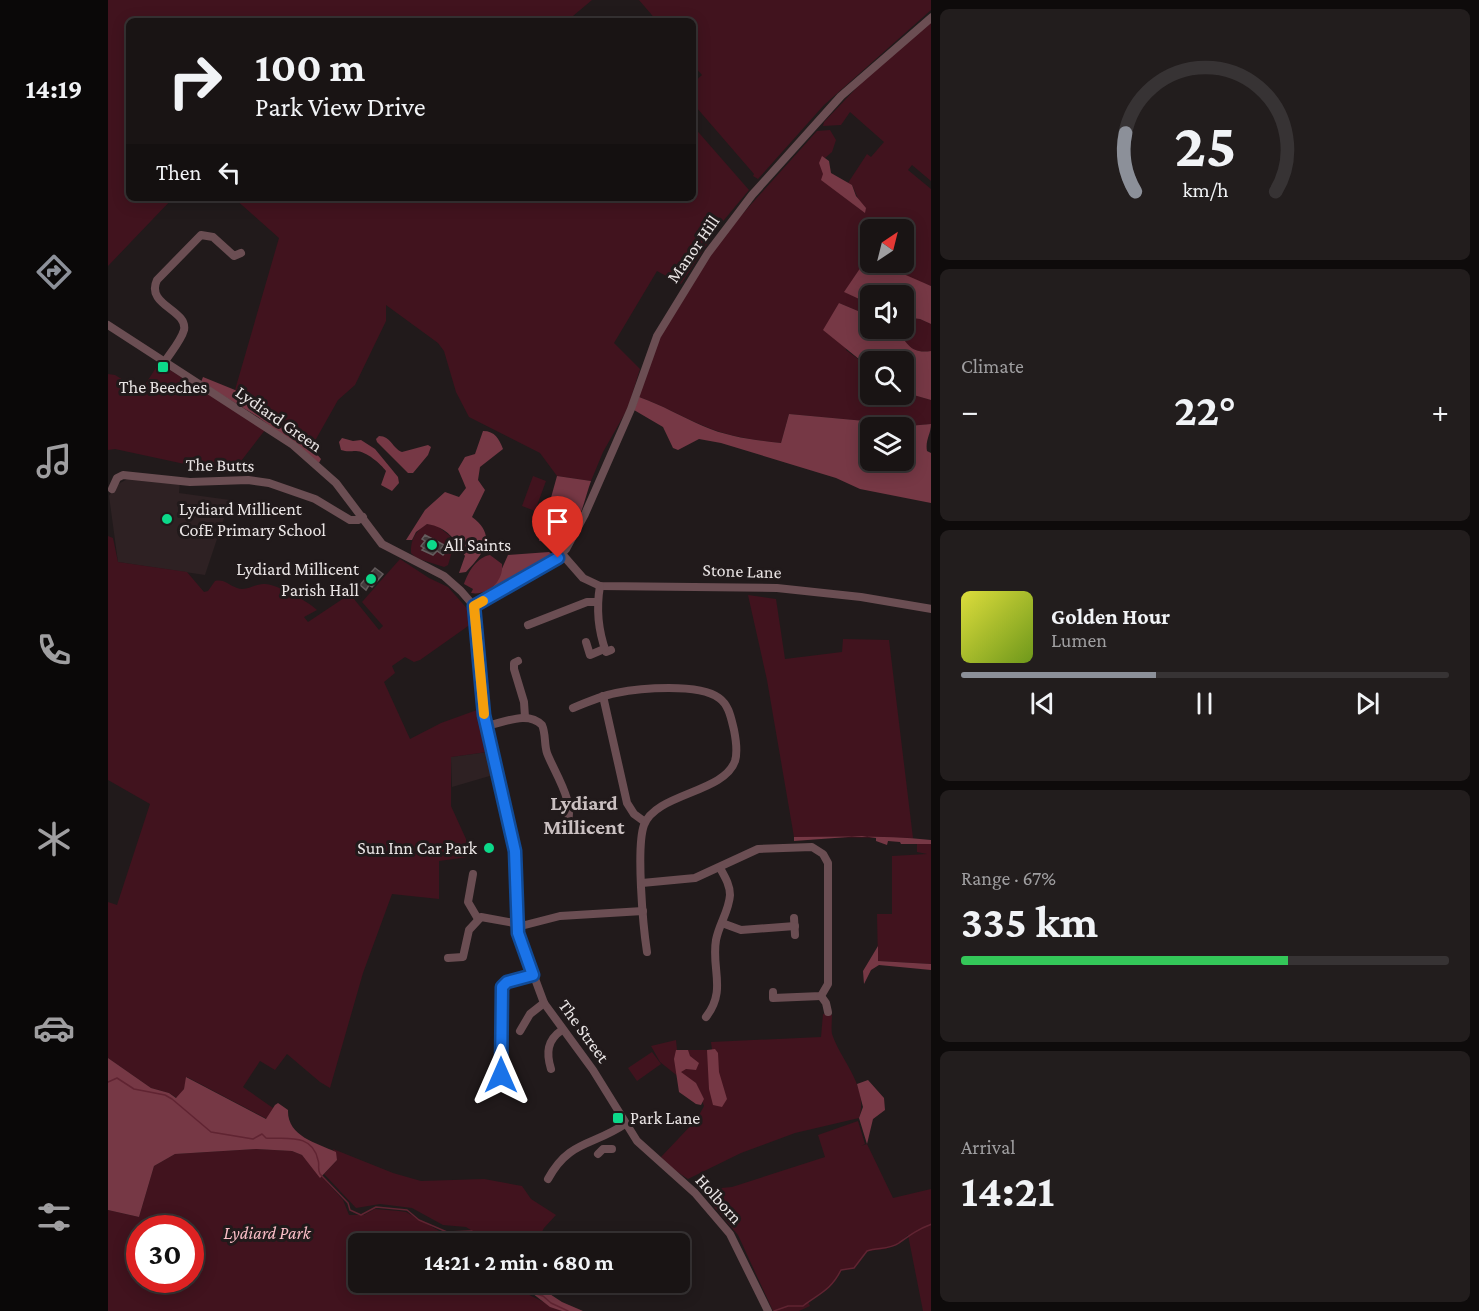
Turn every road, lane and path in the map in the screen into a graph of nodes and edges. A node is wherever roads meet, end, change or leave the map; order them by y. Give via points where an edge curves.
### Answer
1 (931, 18) edge
2 (236, 257) dead end
3 (108, 325) edge
4 (164, 363) junction
5 (112, 489) dead end
6 (363, 517) junction
7 (562, 554) junction
8 (600, 586) junction
9 (597, 602) junction
10 (474, 606) junction
11 (931, 609) edge
12 (528, 625) dead end
13 (586, 642) dead end
14 (518, 661) dead end
15 (603, 696) junction
16 (573, 708) dead end
17 (525, 717) junction
18 (486, 726) junction
19 (645, 822) junction
20 (569, 824) dead end
21 (720, 868) junction
22 (473, 874) dead end
23 (642, 883) junction
24 (643, 911) junction
25 (478, 919) junction
26 (722, 922) junction
27 (517, 925) junction
28 (794, 926) dead end
29 (647, 952) dead end
30 (448, 958) dead end
31 (533, 975) junction
32 (821, 996) junction
33 (773, 998) dead end
34 (544, 1003) junction
35 (828, 1012) dead end
36 (706, 1017) dead end
37 (562, 1030) junction
38 (520, 1031) dead end
39 (551, 1069) dead end
40 (501, 1075) dead end
41 (625, 1124) junction
42 (600, 1139) junction
43 (604, 1151) dead end
44 (548, 1179) dead end
45 (768, 1311) edge

1 - 7 street, Manor Hill via 840,96 752,195 708,253 657,336 632,409 579,527
2 - 4 street via 213,237 201,235 151,289 184,326
3 - 4 street, Lydiard Green
4 - 6 street, Lydiard Green via 306,456 336,483
5 - 6 street, The Butts via 123,475 190,482 256,481 315,499 350,520
6 - 10 street, Lydiard Green via 382,544 444,576
7 - 8 street via 583,578
7 - 10 street
8 - 9 street
8 - 11 street, Stone Lane via 777,588
9 - 12 street via 587,602
9 - 13 street via 608,649 590,655
10 - 18 street, The Street
14 - 17 street via 514,669
15 - 16 street
15 - 19 street via 627,803
15 - 19 street via 637,690 694,690 721,699 730,712 737,752 732,767
17 - 18 street
17 - 20 street via 537,720 543,728 547,752 564,788
18 - 27 street, The Street via 515,851
19 - 23 street via 640,850
21 - 23 street via 689,879
21 - 26 street via 730,895
21 - 32 street via 758,849 807,847 825,855 829,977
22 - 25 street via 468,902
23 - 24 street
24 - 27 street via 560,916
24 - 29 street
25 - 27 street
25 - 30 street via 469,930 463,957
26 - 28 street via 741,930
26 - 36 street via 716,942 717,993
27 - 31 street, The Street
31 - 34 street, The Street
31 - 40 street via 502,987
32 - 33 street
32 - 35 street
34 - 37 street, The Street
34 - 38 street via 530,1014
37 - 39 street via 550,1042
37 - 41 street, The Street via 593,1070
41 - 42 street
41 - 45 street, Holborn via 649,1153 703,1201 730,1234
42 - 43 street
42 - 44 street via 572,1149

